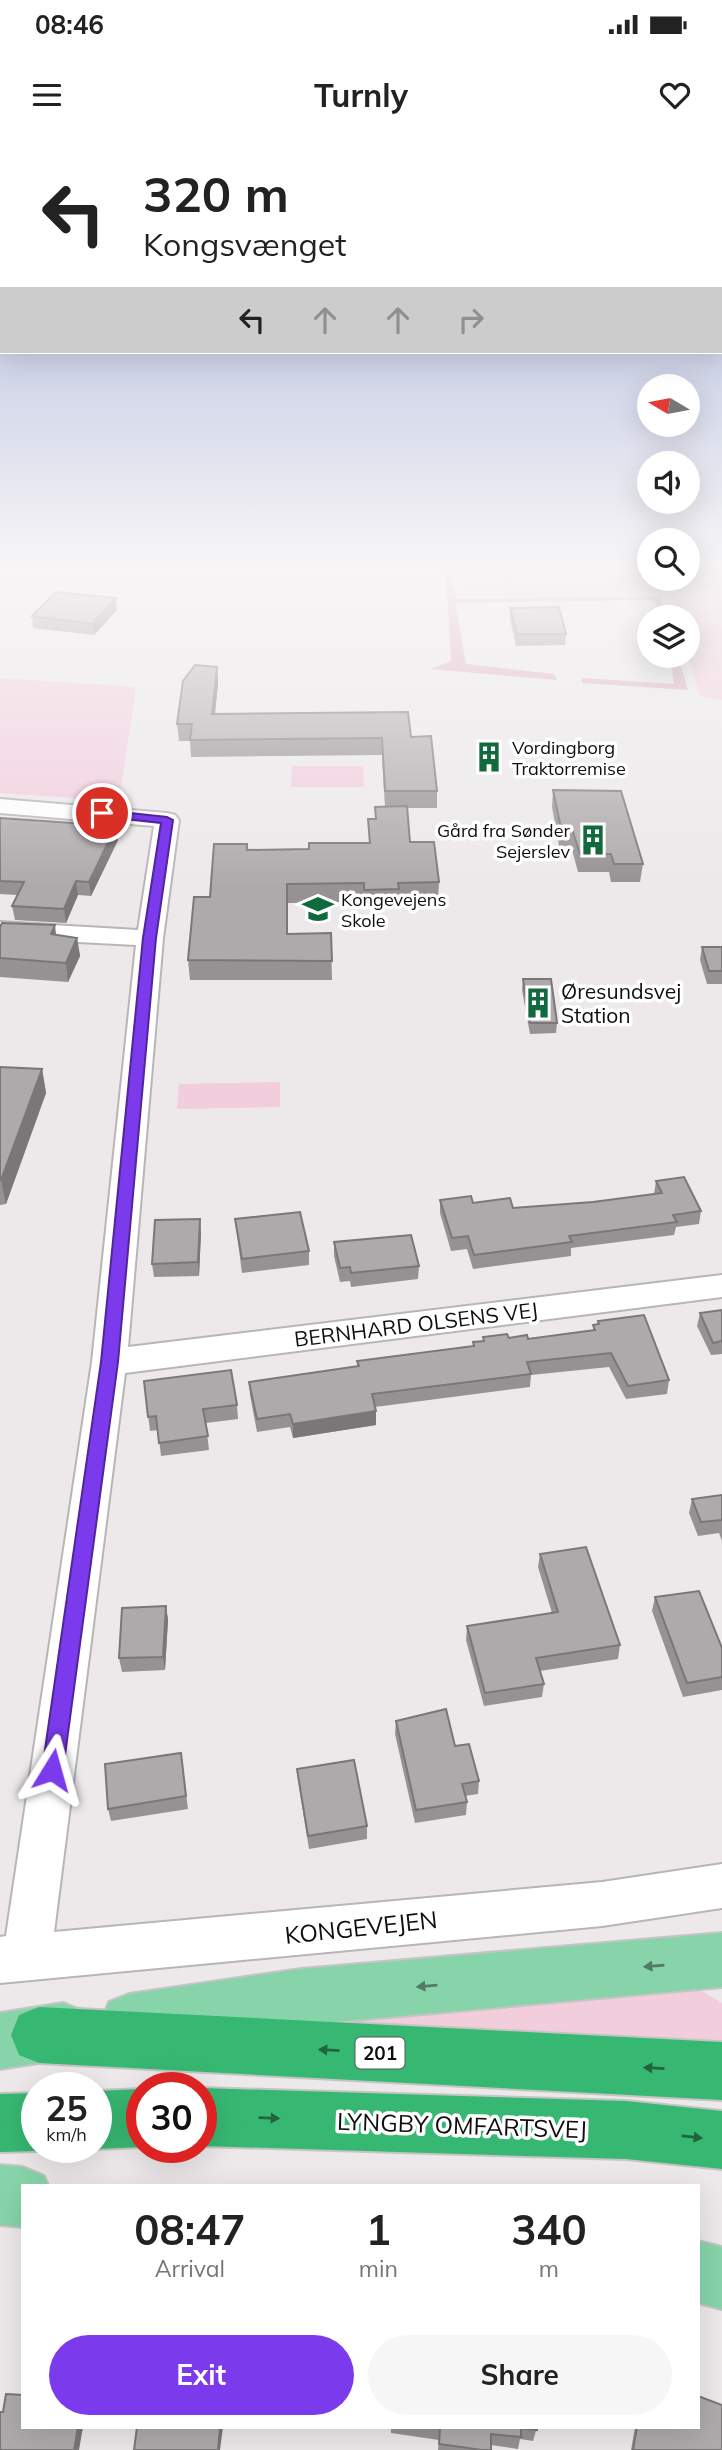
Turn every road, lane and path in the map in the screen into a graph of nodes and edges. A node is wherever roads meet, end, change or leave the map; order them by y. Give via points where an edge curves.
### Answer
1 (0, 806) edge
2 (0, 930) edge
3 (149, 938) junction
4 (722, 1286) edge
5 (109, 1362) junction
6 (722, 1886) edge
7 (13, 1958) edge
8 (722, 1960) edge
9 (19, 2038) edge
10 (722, 2071) edge
11 (217, 2117) edge
12 (21, 2122) edge
13 (0, 2123) edge
14 (722, 2140) edge
15 (0, 2195) edge
16 (21, 2196) edge
17 (700, 2272) edge
18 (722, 2278) edge

1 - 3 street via 167,820
2 - 3 street
3 - 5 street
4 - 5 street, BERNHARD OLSENS VEJ
5 - 7 street
6 - 7 street, KONGEVEJEN via 602,1904
8 -> 9 main road, 201 via 301,1997
10 -> 9 highway, 201
11 -> 14 highway, LYNGBY OMFARTSVEJ via 626,2130
12 - 13 highway
15 - 16 main road
17 - 18 main road

